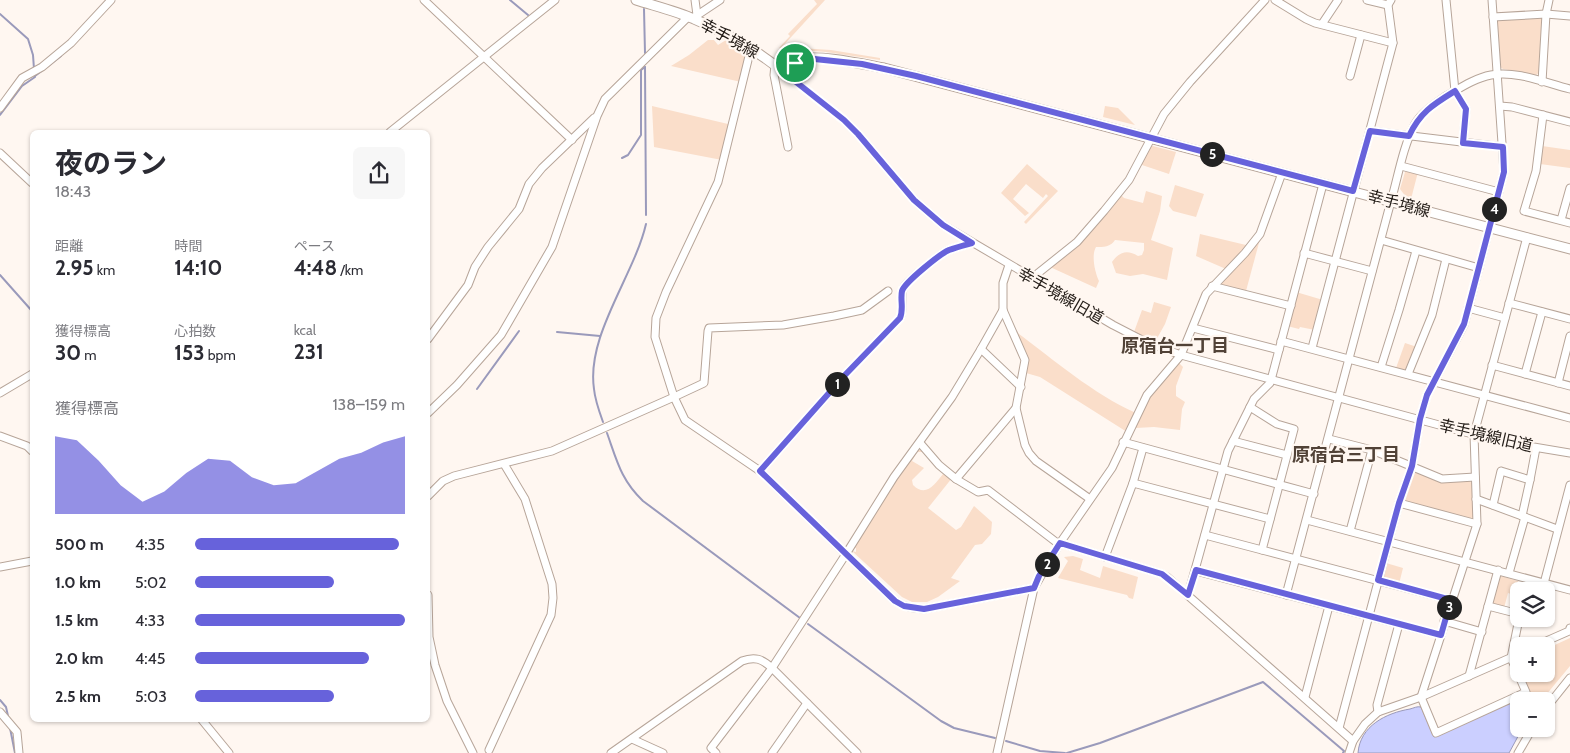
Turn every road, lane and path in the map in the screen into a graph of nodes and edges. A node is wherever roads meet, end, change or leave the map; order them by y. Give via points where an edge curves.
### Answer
1 (110, 0) edge
2 (424, 0) edge
3 (555, 0) edge
4 (636, 0) edge
5 (694, 0) edge
6 (720, 0) edge
7 (1265, 0) edge
8 (1275, 0) edge
9 (1338, 0) edge
10 (1367, 0) edge
11 (1446, 0) edge
12 (1492, 0) edge
13 (1549, 0) edge
14 (653, 3) edge
15 (1390, 3) edge
16 (1546, 14) junction
17 (1570, 16) edge
18 (693, 17) junction
19 (1493, 17) junction
20 (1322, 24) junction
21 (1361, 35) junction
22 (1393, 43) junction
23 (750, 48) junction
24 (484, 57) junction
25 (775, 65) junction
26 (786, 74) junction
27 (1497, 74) junction
28 (1350, 76) dead end
29 (1542, 82) junction
30 (1570, 89) edge
31 (1455, 91) junction
32 (1500, 106) junction
33 (0, 108) edge
34 (1543, 115) junction
35 (596, 116) junction
36 (1570, 122) edge
37 (393, 130) edge
38 (1370, 131) junction
39 (1409, 136) junction
40 (1151, 138) junction
41 (572, 140) junction
42 (1463, 143) junction
43 (788, 147) dead end
44 (1503, 147) junction
45 (0, 153) edge
46 (1401, 166) junction
47 (1282, 173) junction
48 (30, 181) edge
49 (1323, 184) junction
50 (1570, 188) edge
51 (1353, 191) junction
52 (1499, 192) junction
53 (1391, 201) junction
54 (1561, 220) junction
55 (1570, 223) edge
56 (1489, 227) junction
57 (1527, 237) junction
58 (1380, 240) junction
59 (972, 243) junction
60 (1570, 249) edge
61 (1416, 251) junction
62 (1304, 253) junction
63 (1446, 259) junction
64 (1336, 261) junction
65 (1009, 265) junction
66 (1478, 268) junction
67 (1372, 271) junction
68 (1032, 278) junction
69 (1212, 286) junction
70 (888, 291) dead end
71 (1509, 303) junction
72 (1291, 306) junction
73 (1468, 308) junction
74 (1002, 310) junction
75 (1542, 312) junction
76 (1505, 318) junction
77 (1570, 319) edge
78 (1193, 328) junction
79 (430, 336) edge
80 (1570, 336) edge
81 (1281, 341) junction
82 (1312, 348) junction
83 (981, 349) junction
84 (1279, 350) junction
85 (1181, 355) junction
86 (1349, 359) junction
87 (1492, 365) junction
88 (1381, 367) junction
89 (1408, 374) junction
90 (1525, 374) junction
91 (30, 375) edge
92 (1271, 380) junction
93 (1434, 382) junction
94 (1558, 383) junction
95 (1570, 386) edge
96 (1020, 387) junction
97 (0, 393) edge
98 (1485, 395) junction
99 (674, 398) junction
100 (1339, 398) junction
101 (1250, 407) junction
102 (1016, 408) junction
103 (430, 411) edge
104 (1570, 418) edge
105 (1420, 419) junction
106 (1474, 434) junction
107 (0, 436) edge
108 (1329, 439) junction
109 (1233, 441) junction
110 (1123, 442) junction
111 (920, 443) junction
112 (1143, 448) junction
113 (1536, 448) junction
114 (30, 449) edge
115 (1372, 450) junction
116 (1570, 453) edge
117 (1287, 455) junction
118 (504, 464) junction
119 (1412, 466) junction
120 (1222, 469) junction
121 (760, 471) junction
122 (1475, 477) junction
123 (956, 480) junction
124 (1530, 480) junction
125 (1133, 483) junction
126 (1278, 484) junction
127 (1569, 489) edge
128 (430, 494) edge
129 (1314, 494) junction
130 (1090, 499) junction
131 (1476, 499) junction
132 (1399, 503) junction
133 (1214, 504) junction
134 (1493, 505) junction
135 (1523, 517) junction
136 (1270, 519) junction
137 (1307, 520) junction
138 (1476, 524) junction
139 (1557, 529) junction
140 (1350, 531) junction
141 (1205, 535) junction
142 (1389, 541) junction
143 (1060, 543) junction
144 (1262, 550) junction
145 (846, 554) junction
146 (1105, 557) junction
147 (1296, 558) junction
148 (30, 561) edge
149 (1464, 561) junction
150 (0, 567) edge
151 (1196, 570) junction
152 (1498, 570) junction
153 (1509, 573) junction
154 (1378, 580) junction
155 (1540, 582) edge
156 (1544, 582) edge
157 (1555, 586) edge
158 (1034, 588) junction
159 (1570, 590) edge
160 (1188, 595) junction
161 (1286, 595) junction
162 (1451, 600) junction
163 (1329, 606) junction
164 (1488, 606) junction
165 (1510, 612) edge
166 (1369, 616) junction
167 (1444, 621) junction
168 (1399, 624) junction
169 (1570, 628) edge
170 (1482, 632) junction
171 (1441, 635) junction
172 (1555, 637) edge
173 (430, 643) edge
174 (1510, 658) edge
175 (772, 668) junction
176 (1468, 676) junction
177 (1570, 678) edge
178 (1522, 682) edge
179 (1305, 697) junction
180 (1420, 697) junction
181 (1555, 697) edge
182 (808, 703) junction
183 (1378, 712) junction
184 (2, 714) edge
185 (204, 722) edge
186 (1339, 728) junction
187 (1527, 737) edge
188 (632, 739) junction
189 (1353, 741) junction
190 (712, 751) edge
191 (489, 752) edge
192 (20, 753) edge
193 (230, 753) edge
194 (473, 753) edge
195 (611, 753) edge
196 (664, 753) edge
197 (772, 753) edge
198 (857, 753) edge
199 (997, 753) edge
200 (1349, 753) edge
201 (1518, 753) edge

1 - 33 street via 71,43 22,78
2 - 24 street
3 - 24 street
4 - 14 main road, 幸手境線
5 - 18 street
6 - 18 street
7 - 40 street via 1181,93
8 - 20 street via 1306,19
9 - 20 street
10 - 15 street
11 - 31 street
12 - 19 street
13 - 16 street
14 - 18 main road, 幸手境線
15 - 22 street
16 - 17 street
16 - 19 street
16 - 29 street
18 - 23 main road, 幸手境線
18 - 35 street via 605,99
19 - 27 street
20 - 21 street
21 - 22 street
21 - 28 street
22 - 38 street
23 - 25 main road, 幸手境線
23 - 99 street via 718,182 656,318 655,338
24 - 37 street
24 - 41 street
25 - 26 main road, 幸手境線
25 - 43 street
26 - 40 main road, 幸手境線 via 795,63 805,58 862,64
26 - 59 street, 幸手境線旧道 via 844,120 914,200 943,225
27 - 29 street
27 - 31 street via 1480,78
27 - 32 street
29 - 30 street
31 - 39 street via 1424,112
31 - 42 street via 1466,109
32 - 34 street
32 - 44 street
34 - 36 street
34 - 54 street via 1536,172 1524,211
35 - 41 street
35 - 103 street via 552,247 501,335
38 - 39 street
38 - 51 street
39 - 42 street
39 - 46 street
40 - 47 main road, 幸手境線
40 - 68 street via 1129,180 1104,211 1077,242
41 - 79 street via 529,184 519,209 488,247 468,285
42 - 44 street
44 - 52 street via 1504,172
45 - 48 street
46 - 52 street
46 - 53 street
47 - 49 main road, 幸手境線
47 - 69 street via 1260,234
49 - 51 main road, 幸手境線
49 - 62 street
50 - 54 street
51 - 53 main road, 幸手境線
51 - 64 street
52 - 56 street
53 - 56 main road, 幸手境線
53 - 58 street
54 - 55 street
56 - 57 main road, 幸手境線
56 - 66 street
57 - 60 main road, 幸手境線
57 - 71 street
58 - 61 street
58 - 67 street
59 - 65 street, 幸手境線旧道
59 - 121 street via 942,254 906,285 900,318
61 - 63 street
61 - 88 street
62 - 64 street
62 - 72 street
63 - 66 street
63 - 89 street via 1432,315
64 - 67 street
64 - 82 street
65 - 68 street, 幸手境線旧道
65 - 74 street via 1003,283
66 - 73 street
67 - 86 street
68 - 85 street, 幸手境線旧道 via 1146,342
69 - 72 street
69 - 78 street via 1202,302
70 - 99 street via 862,310 834,316 784,325 709,328 704,383
71 - 75 street
71 - 76 street
72 - 81 street
73 - 76 street
73 - 93 street via 1464,324
74 - 83 street
74 - 96 street via 1025,360
75 - 77 street
75 - 90 street
76 - 87 street
78 - 84 street
78 - 85 street
80 - 94 street
81 - 82 street
81 - 84 street
82 - 86 street
83 - 96 street
83 - 111 street
84 - 92 street
85 - 92 street, 幸手境線旧道
85 - 110 street via 1147,395
86 - 88 street
86 - 100 street
87 - 90 street
87 - 98 street
88 - 89 street
89 - 93 street
90 - 94 street
91 - 97 street
92 - 100 street, 幸手境線旧道
92 - 101 street
93 - 98 street
93 - 105 street
94 - 95 street
96 - 102 street
98 - 104 street
98 - 106 street
99 - 118 street via 552,451
99 - 121 street via 685,420
100 - 105 street, 幸手境線旧道
100 - 108 street
101 - 109 street
101 - 117 street via 1277,424 1294,429
102 - 123 street
102 - 130 street via 1029,453
105 - 106 street, 幸手境線旧道
105 - 119 street
106 - 113 street, 幸手境線旧道
106 - 122 street
107 - 114 street
108 - 115 street
108 - 129 street
109 - 117 street
109 - 120 street
110 - 112 street
110 - 130 street via 1112,468
111 - 123 street
111 - 145 street via 894,477
112 - 120 street
112 - 125 street
113 - 116 street, 幸手境線旧道
113 - 124 street
115 - 119 street
115 - 140 street
117 - 126 street
118 - 128 street via 454,476
118 - 191 street via 525,499 552,584 553,598 550,615
119 - 122 street via 1442,479
119 - 132 street
120 - 126 street
120 - 133 street
121 - 145 street
122 - 131 street
123 - 143 street via 978,492 988,490
124 - 134 street via 1501,471
124 - 135 street
125 - 133 street
125 - 146 street
126 - 129 street
126 - 136 street
127 - 139 street
129 - 137 street
130 - 143 street
131 - 134 street
131 - 138 street
132 - 138 street
132 - 142 street
133 - 136 street
133 - 141 street
134 - 135 street
135 - 139 street
135 - 153 street
136 - 144 street
137 - 140 street
137 - 147 street
138 - 149 street
139 - 156 street
140 - 142 street
141 - 144 street
141 - 151 street
142 - 149 street
142 - 154 street
143 - 146 street
143 - 158 street
144 - 147 street
145 - 158 street via 895,601 913,608 924,609
145 - 175 street
146 - 160 street via 1162,574
147 - 154 street
147 - 161 street
148 - 150 street
149 - 152 street
149 - 162 street
151 - 160 street
151 - 161 street
152 - 153 street
152 - 164 street
153 - 155 street
154 - 162 street
154 - 166 street
157 - 159 street
158 - 199 street
160 - 179 street
161 - 163 street
162 - 167 street
163 - 166 street
163 - 179 street
164 - 165 street
164 - 170 street
166 - 168 street
166 - 186 street
167 - 170 street
167 - 171 street
168 - 171 street
168 - 183 street
169 - 172 street
170 - 176 street
171 - 180 street
173 - 194 street via 447,701
174 - 176 street
175 - 182 street
175 - 188 street via 758,658 742,661
175 - 190 street
176 - 180 street
177 - 181 street
178 - 180 street via 1526,692 1436,733
179 - 186 street
180 - 183 street
182 - 197 street
182 - 198 street
183 - 189 street
184 - 192 street via 18,732
185 - 193 street
186 - 189 street
187 - 201 street
188 - 195 street
188 - 196 street
189 - 200 street

